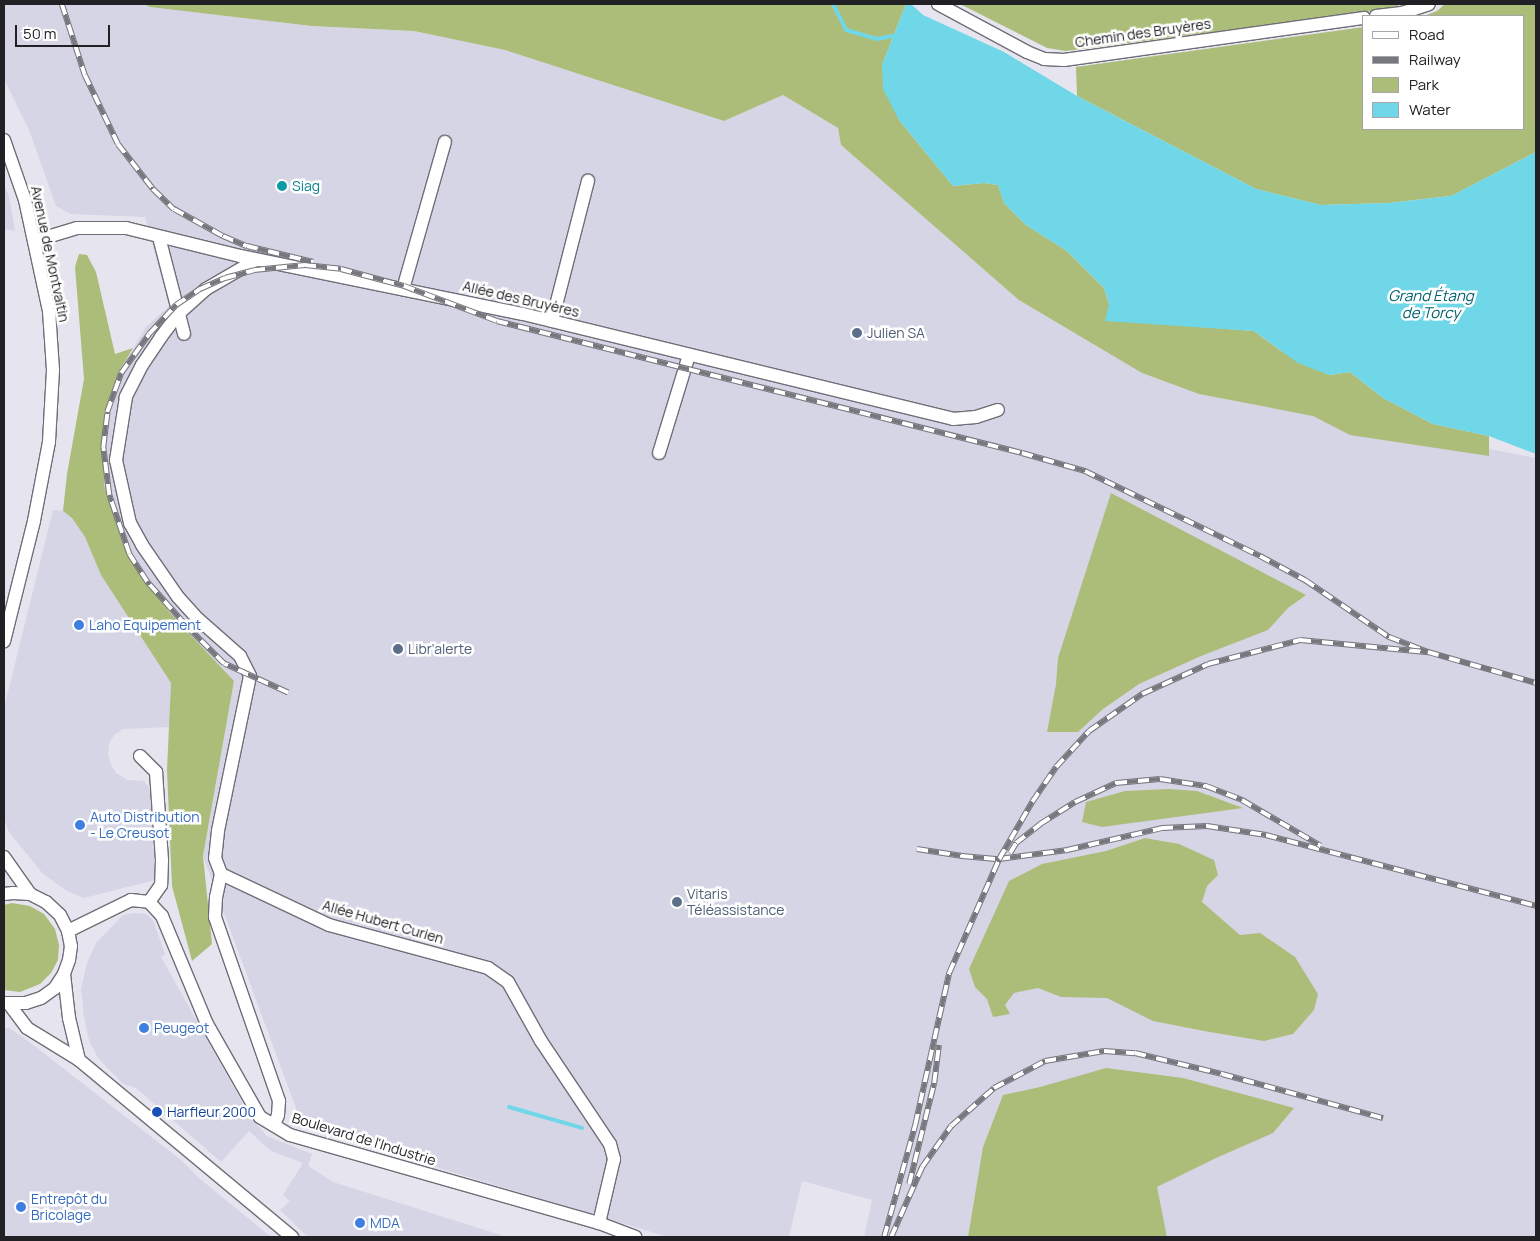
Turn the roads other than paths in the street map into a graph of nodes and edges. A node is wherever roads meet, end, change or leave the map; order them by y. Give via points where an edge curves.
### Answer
1 (938, 4) edge
2 (1429, 4) edge
3 (1385, 15) edge
4 (1362, 18) edge
5 (4, 140) edge
6 (445, 142) dead end
7 (588, 181) dead end
8 (159, 237) junction
9 (34, 240) junction
10 (256, 260) junction
11 (403, 289) junction
12 (179, 313) junction
13 (552, 321) junction
14 (184, 334) dead end
15 (689, 355) junction
16 (998, 410) dead end
17 (659, 453) dead end
18 (4, 641) edge
19 (140, 756) dead end
20 (4, 857) edge
21 (221, 874) junction
22 (4, 894) edge
23 (30, 894) junction
24 (149, 902) junction
25 (68, 931) junction
26 (64, 974) junction
27 (7, 1004) edge
28 (79, 1060) junction
29 (274, 1125) junction
30 (599, 1223) junction
31 (292, 1237) edge
32 (635, 1237) edge

1 - 4 street, Chemin des Bruyères via 1027,52 1044,59 1064,60
2 - 3 street
5 - 9 street, Avenue de Montvaltin via 25,200
6 - 11 street
7 - 13 street
8 - 9 street, Allée des Bruyères via 126,228 77,228
8 - 10 street, Allée des Bruyères
8 - 12 street
9 - 18 street, Avenue de Montvaltin via 52,339 49,442 34,521
10 - 11 street, Allée des Bruyères
10 - 12 street via 206,289
11 - 13 street, Allée des Bruyères
12 - 14 street
12 - 21 street via 142,365 126,397 116,460 130,523 142,546 178,597 240,656 250,676 218,831 216,858
13 - 15 street, Allée des Bruyères
15 - 16 street, Allée des Bruyères via 953,419 976,417
15 - 17 street
19 - 24 street via 156,772 162,860 161,885
20 - 23 street
21 - 29 street via 215,917 279,1101
21 - 30 street, Allée Hubert Curien via 329,925 488,968 508,982 541,1041 610,1144 614,1159
22 - 23 street
23 - 25 street via 53,908
24 - 25 street via 131,900
24 - 29 street, Boulevard de l'Industrie via 162,916 207,1024 260,1117
25 - 26 street via 70,960
26 - 27 street via 55,988 42,998
26 - 28 street
27 - 28 street via 27,1028
28 - 31 street
29 - 30 street, Boulevard de l'Industrie via 290,1135
30 - 32 street, Boulevard de l'Industrie

